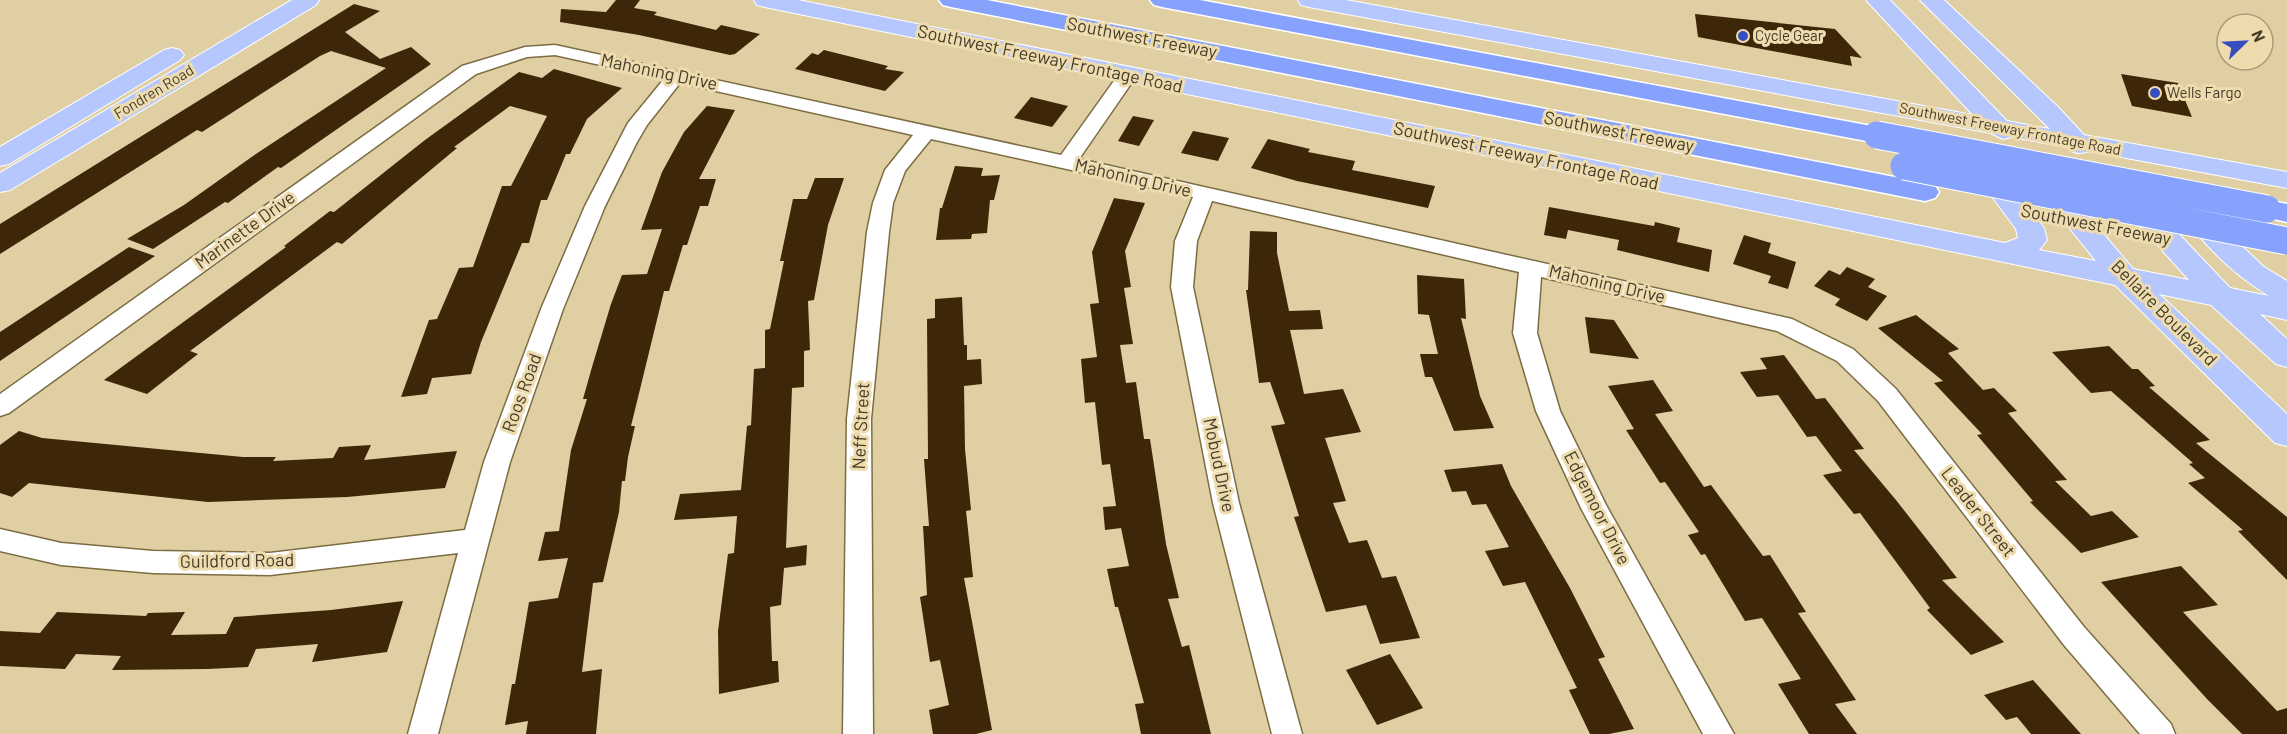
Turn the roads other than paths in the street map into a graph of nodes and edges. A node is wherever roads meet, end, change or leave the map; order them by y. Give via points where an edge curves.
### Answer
1 (308, 0) edge
2 (765, 0) edge
3 (951, 0) edge
4 (1043, 0) edge
5 (1162, 0) edge
6 (1309, 0) edge
7 (1877, 0) edge
8 (1930, 0) edge
9 (242, 39) junction
10 (495, 61) joint
11 (677, 75) junction
12 (1128, 75) junction
13 (1932, 82) junction
14 (1887, 105) junction
15 (2000, 128) junction
16 (926, 132) junction
17 (2075, 141) junction
18 (0, 158) edge
19 (1066, 163) junction
20 (2196, 164) junction
21 (2287, 180) edge
22 (0, 184) edge
23 (1204, 194) junction
24 (2277, 211) edge
25 (2287, 241) edge
26 (2001, 253) junction
27 (2287, 263) edge
28 (1530, 267) junction
29 (2125, 278) junction
30 (2287, 294) edge
31 (2221, 297) junction
32 (2287, 310) edge
33 (1771, 322) joint
34 (2287, 356) edge
35 (0, 407) edge
36 (2287, 434) edge
37 (0, 540) edge
38 (476, 540) junction
39 (423, 734) edge
40 (858, 734) edge
41 (1287, 734) edge
42 (1719, 734) edge
43 (2160, 734) edge

1 - 9 main road, Fondren Road
2 - 12 main road, Southwest Freeway Frontage Road
3 - 27 highway, Southwest Freeway
4 - 25 highway, bridge
5 - 24 highway, bridge
6 - 14 main road, Southwest Freeway Frontage Road
7 - 13 main road, Bellaire Boulevard
8 - 17 main road
9 - 18 main road, Fondren Road via 210,32
9 - 22 main road, Fondren Road
10 - 11 street, Mahoning Drive via 525,52 555,50
10 - 35 street, Marinette Drive via 469,70
11 - 16 street, Mahoning Drive
11 - 38 street, Roos Road via 638,123 595,206 552,309 505,441
12 - 19 street
12 - 26 main road, Southwest Freeway Frontage Road
13 - 14 main road
13 - 15 main road, Bellaire Boulevard
14 - 15 main road, Southwest Freeway Frontage Road
14 - 26 main road via 1949,136 1973,154 2030,228 2033,240 2026,247
15 - 17 main road, Southwest Freeway Frontage Road
15 - 29 main road, Bellaire Boulevard
16 - 19 street, Mahoning Drive
16 - 40 street, Neff Street via 895,170 878,232 859,419
17 - 20 main road, Southwest Freeway Frontage Road
17 - 31 main road
19 - 23 street, Mahoning Drive
20 - 21 main road, Southwest Freeway Frontage Road
20 - 30 main road via 2175,169 2172,184 2217,238 2254,274
23 - 28 street, Mahoning Drive
23 - 41 street, Mobud Drive via 1186,241 1182,287 1226,503
26 - 29 main road, Southwest Freeway Frontage Road
28 - 33 street, Mahoning Drive
28 - 42 street, Edgemoor Drive via 1525,333 1548,411 1594,508
29 - 31 main road, Southwest Freeway Frontage Road
29 - 36 main road, Bellaire Boulevard
31 - 32 main road, Southwest Freeway Frontage Road
31 - 34 main road
33 - 43 street, Leader Street via 1845,355 1887,395 2074,636
37 - 38 street, Guildford Road via 61,554 153,562 270,564
38 - 39 street, Roos Road

